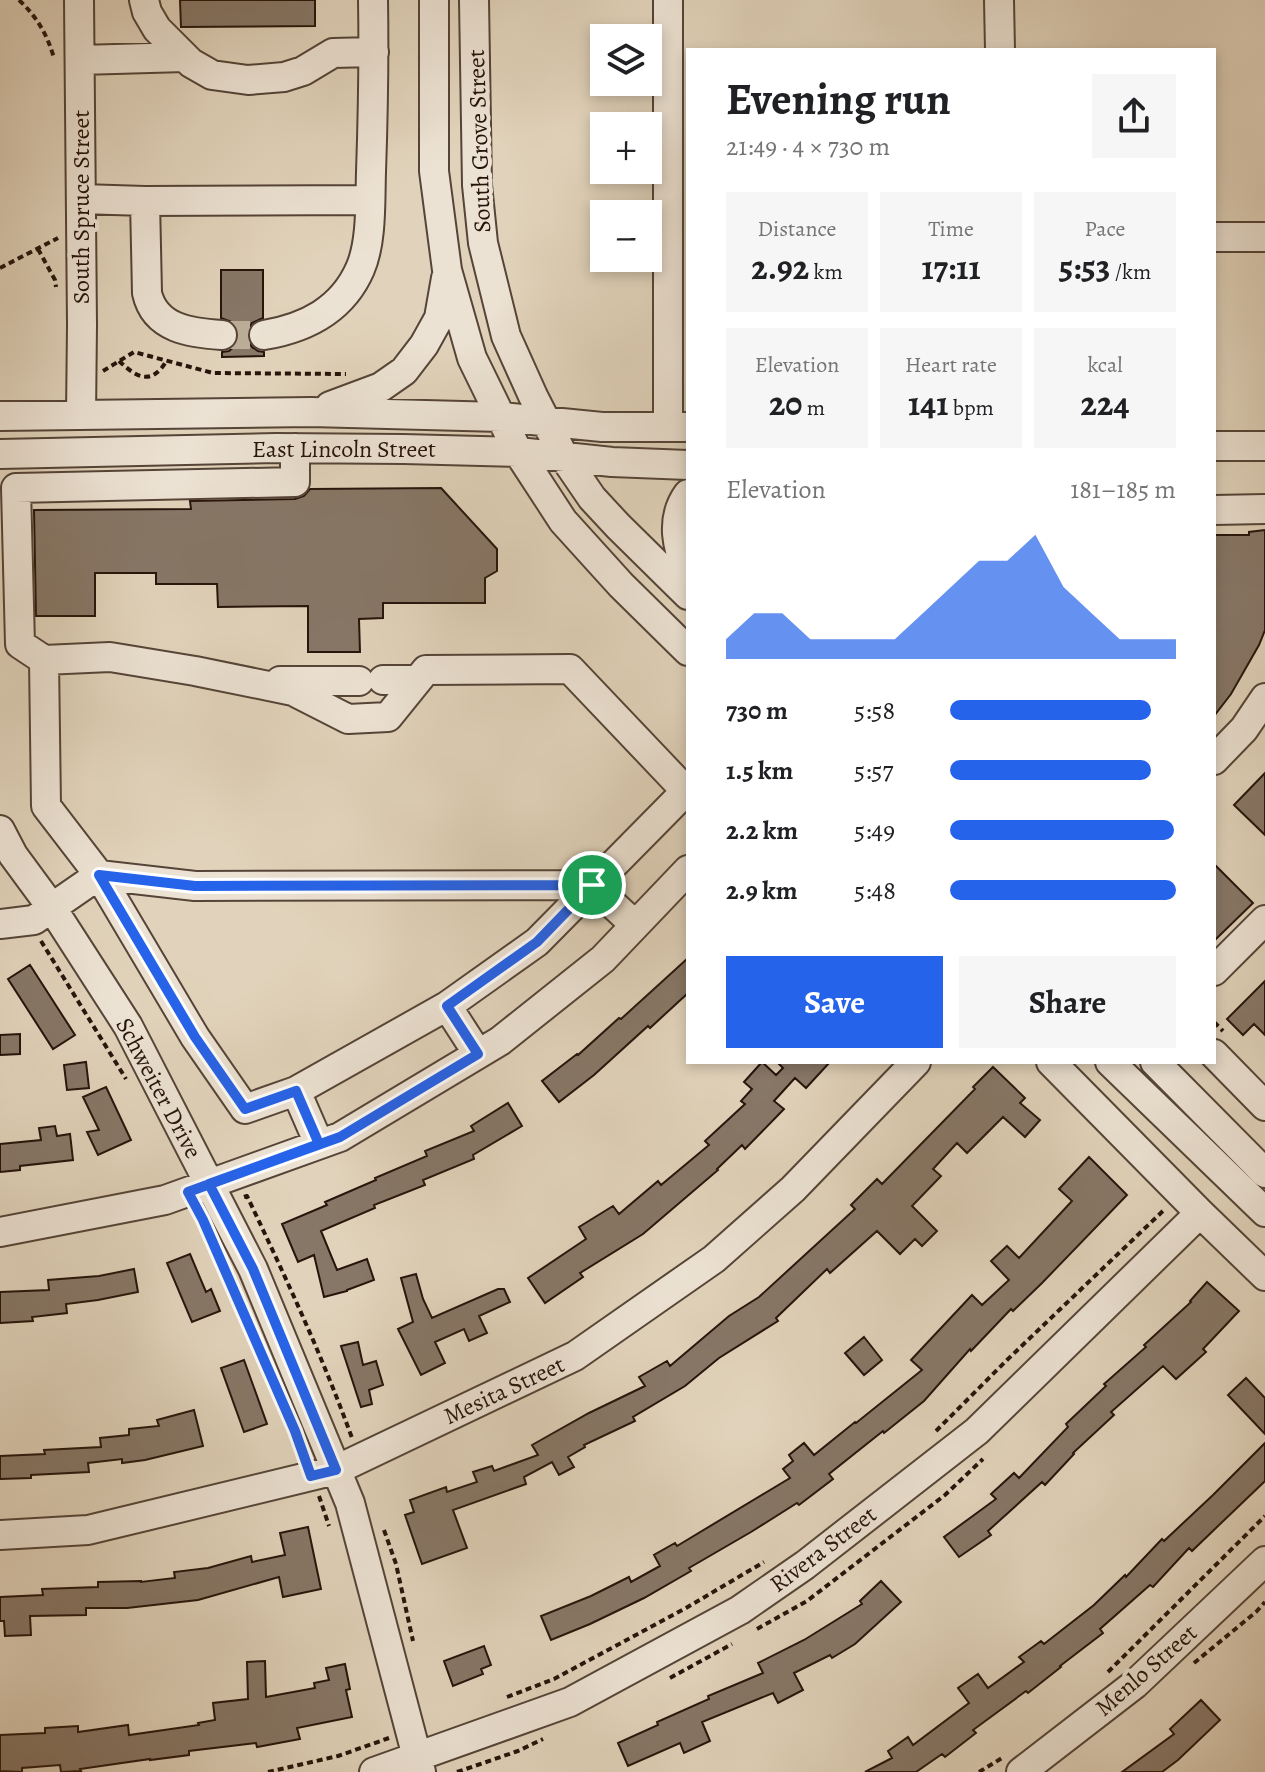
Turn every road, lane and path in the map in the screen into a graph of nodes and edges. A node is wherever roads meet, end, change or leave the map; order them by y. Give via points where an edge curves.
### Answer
1 (19, 0) edge
2 (144, 0) edge
3 (373, 0) edge
4 (434, 0) edge
5 (474, 0) edge
6 (668, 0) edge
7 (999, 0) edge
8 (73, 6) edge
9 (1000, 48) edge
10 (374, 52) junction
11 (185, 57) junction
12 (68, 63) junction
13 (81, 199) junction
14 (370, 200) junction
15 (145, 201) junction
16 (1216, 237) edge
17 (1265, 237) edge
18 (58, 239) dead end
19 (38, 249) junction
20 (0, 268) edge
21 (447, 270) junction
22 (56, 296) dead end
23 (678, 305) edge
24 (222, 335) tunnel mouth
25 (264, 335) tunnel mouth
26 (167, 360) junction
27 (119, 361) junction
28 (351, 374) dead end
29 (95, 377) dead end
30 (311, 412) junction
31 (81, 415) junction
32 (0, 416) edge
33 (501, 417) junction
34 (546, 421) junction
35 (678, 427) edge
36 (1216, 446) edge
37 (1265, 446) edge
38 (295, 448) junction
39 (518, 452) junction
40 (0, 454) edge
41 (564, 457) junction
42 (686, 465) edge
43 (686, 497) edge
44 (1265, 509) edge
45 (1216, 510) edge
46 (686, 571) edge
47 (686, 593) edge
48 (686, 649) edge
49 (44, 660) junction
50 (417, 680) junction
51 (247, 681) junction
52 (1265, 698) edge
53 (1216, 758) edge
54 (0, 830) edge
55 (686, 872) edge
56 (99, 875) junction
57 (592, 885) junction
58 (52, 908) junction
59 (1265, 920) edge
60 (0, 924) edge
61 (635, 925) junction
62 (41, 941) dead end
63 (1216, 969) edge
64 (447, 1006) junction
65 (478, 1054) junction
66 (1216, 1056) edge
67 (914, 1064) edge
68 (1053, 1064) edge
69 (1112, 1064) edge
70 (1157, 1064) edge
71 (133, 1089) dead end
72 (296, 1091) junction
73 (1265, 1106) edge
74 (319, 1144) junction
75 (1265, 1173) edge
76 (209, 1184) junction
77 (1265, 1212) edge
78 (1192, 1221) junction
79 (0, 1232) edge
80 (221, 1263) dead end
81 (1265, 1276) edge
82 (240, 1305) dead end
83 (932, 1435) dead end
84 (324, 1473) junction
85 (1265, 1516) edge
86 (330, 1527) dead end
87 (0, 1535) edge
88 (765, 1561) dead end
89 (1265, 1561) edge
90 (1100, 1680) dead end
91 (496, 1701) dead end
92 (416, 1753) edge
93 (1013, 1764) edge
94 (268, 1772) edge
95 (374, 1772) edge
96 (979, 1772) edge

1 - 12 path
2 - 11 street via 157,29
3 - 10 street
4 - 21 street, South Grove Street via 434,171
5 - 34 street, South Grove Street via 483,243 506,336
6 - 23 street
7 - 9 street
8 - 12 street, South Spruce Street
10 - 11 street via 333,53 303,71 248,80 212,75
10 - 14 street
11 - 12 street
12 - 13 street, South Spruce Street
13 - 15 street
13 - 31 street, South Spruce Street
14 - 15 street
14 - 25 street via 366,253 346,293 304,325
15 - 24 street via 149,302 174,328
16 - 17 street
18 - 19 path
19 - 20 path
19 - 22 path via 55,280
21 - 30 street via 439,318 404,371 381,387
21 - 33 street, South Grove Street via 472,358
23 - 35 street
26 - 27 path via 134,352
26 - 27 path via 161,372 142,377
26 - 28 path via 213,373
27 - 29 path
30 - 31 street, East Lincoln Street
30 - 33 street, East Lincoln Street
31 - 32 street, East Lincoln Street
33 - 34 street, East Lincoln Street
33 - 39 street, South Grove Street
34 - 35 street, East Lincoln Street
34 - 41 street, South Grove Street
36 - 37 street
38 - 39 street, East Lincoln Street
38 - 40 street, East Lincoln Street
38 - 49 street via 295,482 16,488 20,644
39 - 41 street, East Lincoln Street
39 - 48 street, South Grove Street via 563,521
41 - 42 street, East Lincoln Street
41 - 47 street, South Grove Street via 592,498
43 - 46 street via 676,521
44 - 45 street
49 - 51 street via 110,657
49 - 56 street via 46,806
50 - 51 street
50 - 51 street via 388,717 348,719 293,691
50 - 57 street via 426,670 570,669 686,791
52 - 53 street
54 - 58 street, Schweiter Drive
55 - 61 street
56 - 57 street via 195,886
56 - 58 street
56 - 72 street via 195,1037 245,1109
57 - 61 street
57 - 64 street via 537,942
58 - 60 street via 34,920
58 - 76 street, Schweiter Drive via 128,1026
59 - 63 street
61 - 65 street via 603,959
62 - 71 path
64 - 65 street
64 - 72 street
65 - 74 street via 340,1137
66 - 73 street
67 - 84 street, Mesita Street via 793,1189 714,1259 575,1356
68 - 78 street
69 - 77 street
70 - 75 street
72 - 74 street
74 - 76 street
76 - 79 street via 165,1200
76 - 84 street, Schweiter Drive via 253,1269
78 - 81 street
78 - 83 path via 1165,1208
78 - 92 street, Rivera Street via 977,1431 740,1610 570,1702
80 - 82 path
84 - 86 path
84 - 87 street, Mesita Street via 88,1530
84 - 92 street, Schweiter Drive via 350,1503
85 - 90 path
88 - 91 path via 554,1679
89 - 93 street, Menlo Street via 1135,1684
92 - 94 path via 338,1756
92 - 95 street, Rivera Street
93 - 96 path

